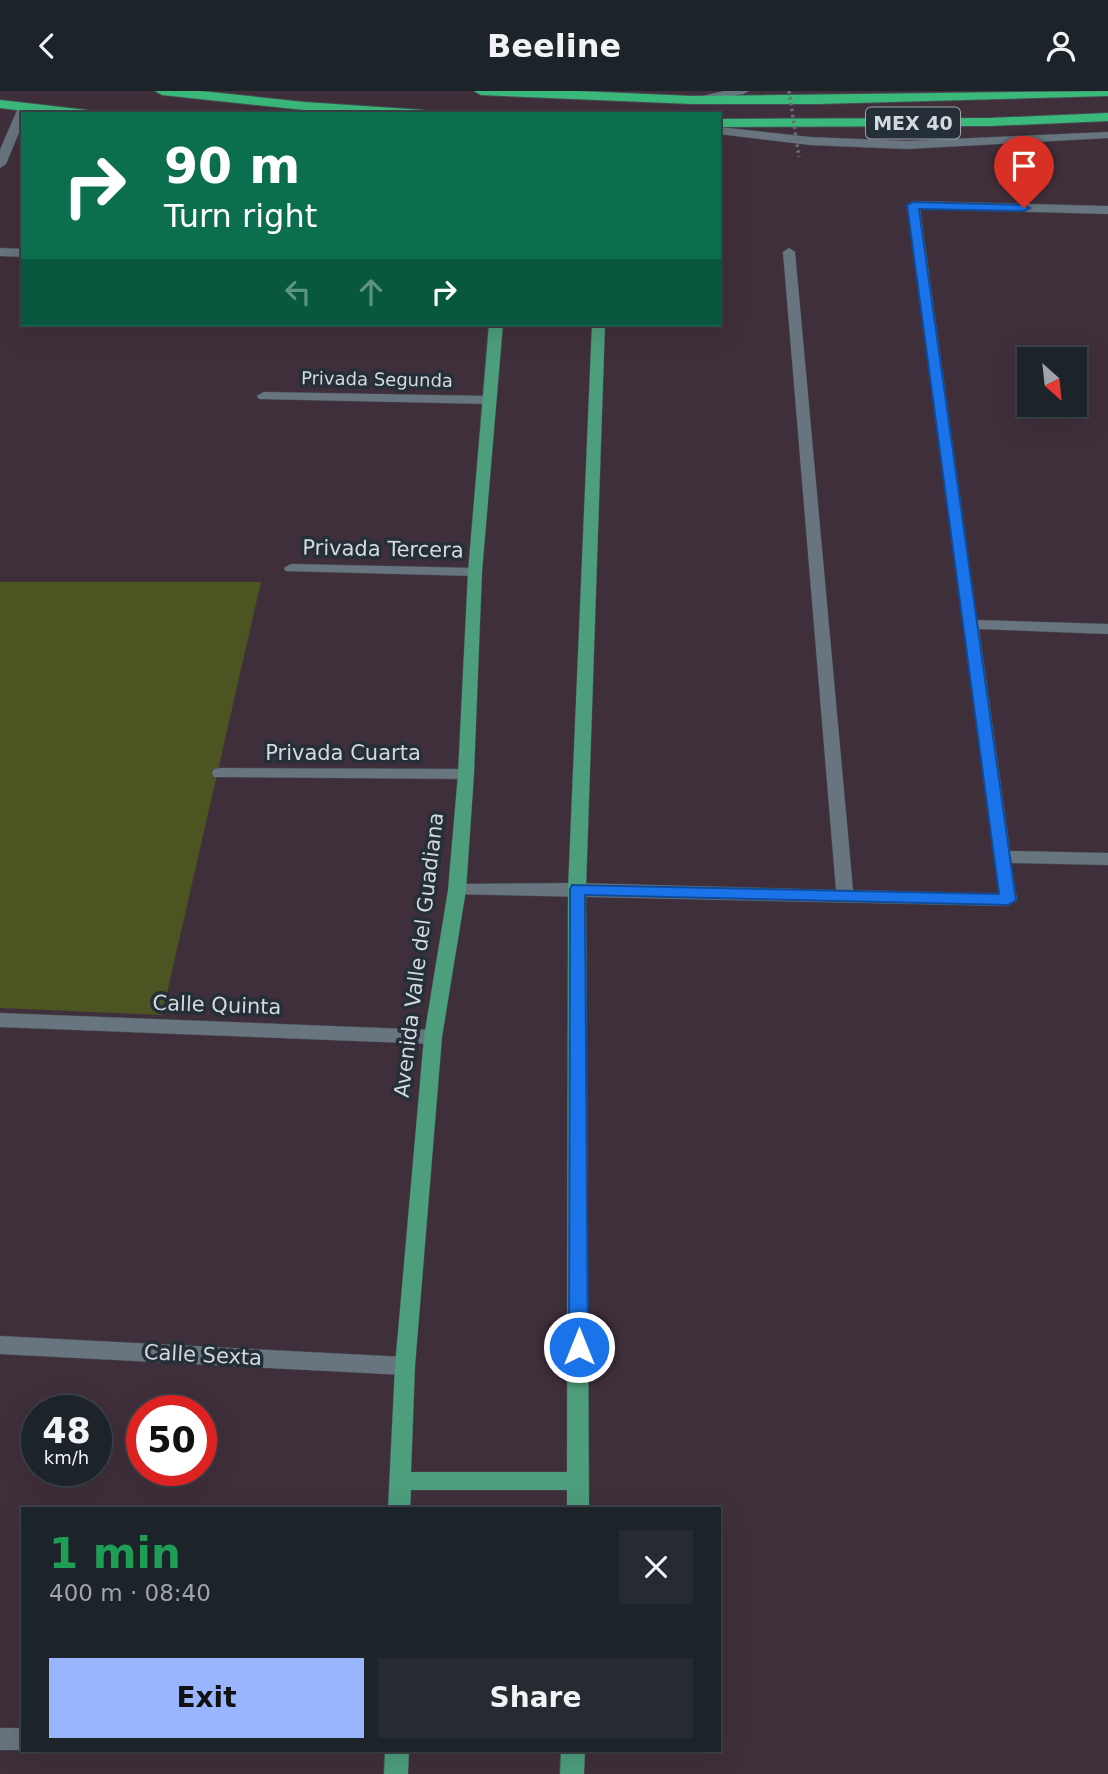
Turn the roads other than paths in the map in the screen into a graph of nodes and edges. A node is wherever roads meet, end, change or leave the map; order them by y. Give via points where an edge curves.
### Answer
1 (162, 91) edge
2 (481, 91) edge
3 (743, 91) edge
4 (1108, 92) edge
5 (531, 93) edge
6 (692, 100) junction
7 (0, 104) edge
8 (23, 108) junction
9 (21, 112) edge
10 (66, 112) edge
11 (394, 112) edge
12 (21, 113) edge
13 (1107, 117) edge
14 (721, 123) edge
15 (721, 130) edge
16 (1108, 135) edge
17 (0, 164) edge
18 (1108, 210) edge
19 (0, 252) edge
20 (789, 252) dead end
21 (21, 253) edge
22 (496, 326) edge
23 (598, 326) edge
24 (264, 396) dead end
25 (489, 400) junction
26 (291, 568) dead end
27 (475, 572) junction
28 (970, 624) junction
29 (1108, 629) edge
30 (220, 773) dead end
31 (466, 774) junction
32 (1002, 857) junction
33 (1108, 859) edge
34 (578, 889) junction
35 (457, 890) junction
36 (845, 896) junction
37 (0, 1020) edge
38 (433, 1037) junction
39 (0, 1345) edge
40 (405, 1366) junction
41 (399, 1481) junction
42 (579, 1481) junction
43 (398, 1507) edge
44 (578, 1507) edge
45 (0, 1739) edge
46 (21, 1739) edge
47 (397, 1752) edge
48 (573, 1752) edge
49 (396, 1774) edge
50 (572, 1774) edge

1 - 11 highway
2 - 5 highway, MEX 40
3 - 6 street
4 - 6 highway, MEX 40
5 - 6 highway, MEX 40
7 - 8 highway
8 - 9 street
8 - 10 highway
12 - 17 street
13 - 14 highway, MEX 40
15 - 16 street via 810,141 906,145
18 - 28 street via 913,205
19 - 21 street
20 - 36 street
22 - 25 main road, Avenida Valle del Guadiana
23 - 34 main road
24 - 25 street, Privada Segunda
25 - 27 main road, Avenida Valle del Guadiana
26 - 27 street, Privada Tercera
27 - 31 main road, Avenida Valle del Guadiana
28 - 29 street
28 - 32 street
30 - 31 street, Privada Cuarta
31 - 35 main road, Avenida Valle del Guadiana
32 - 33 street
32 - 36 street via 1008,900
34 - 35 street
34 - 36 street
34 - 42 main road
35 - 38 main road, Avenida Valle del Guadiana
37 - 38 street, Calle Quinta
38 - 40 main road, Avenida Valle del Guadiana
39 - 40 street, Calle Sexta
40 - 41 main road, Avenida Valle del Guadiana
41 - 42 main road
41 - 43 main road, Avenida Valle del Guadiana
42 - 44 main road
45 - 46 street
47 - 49 main road
48 - 50 main road

